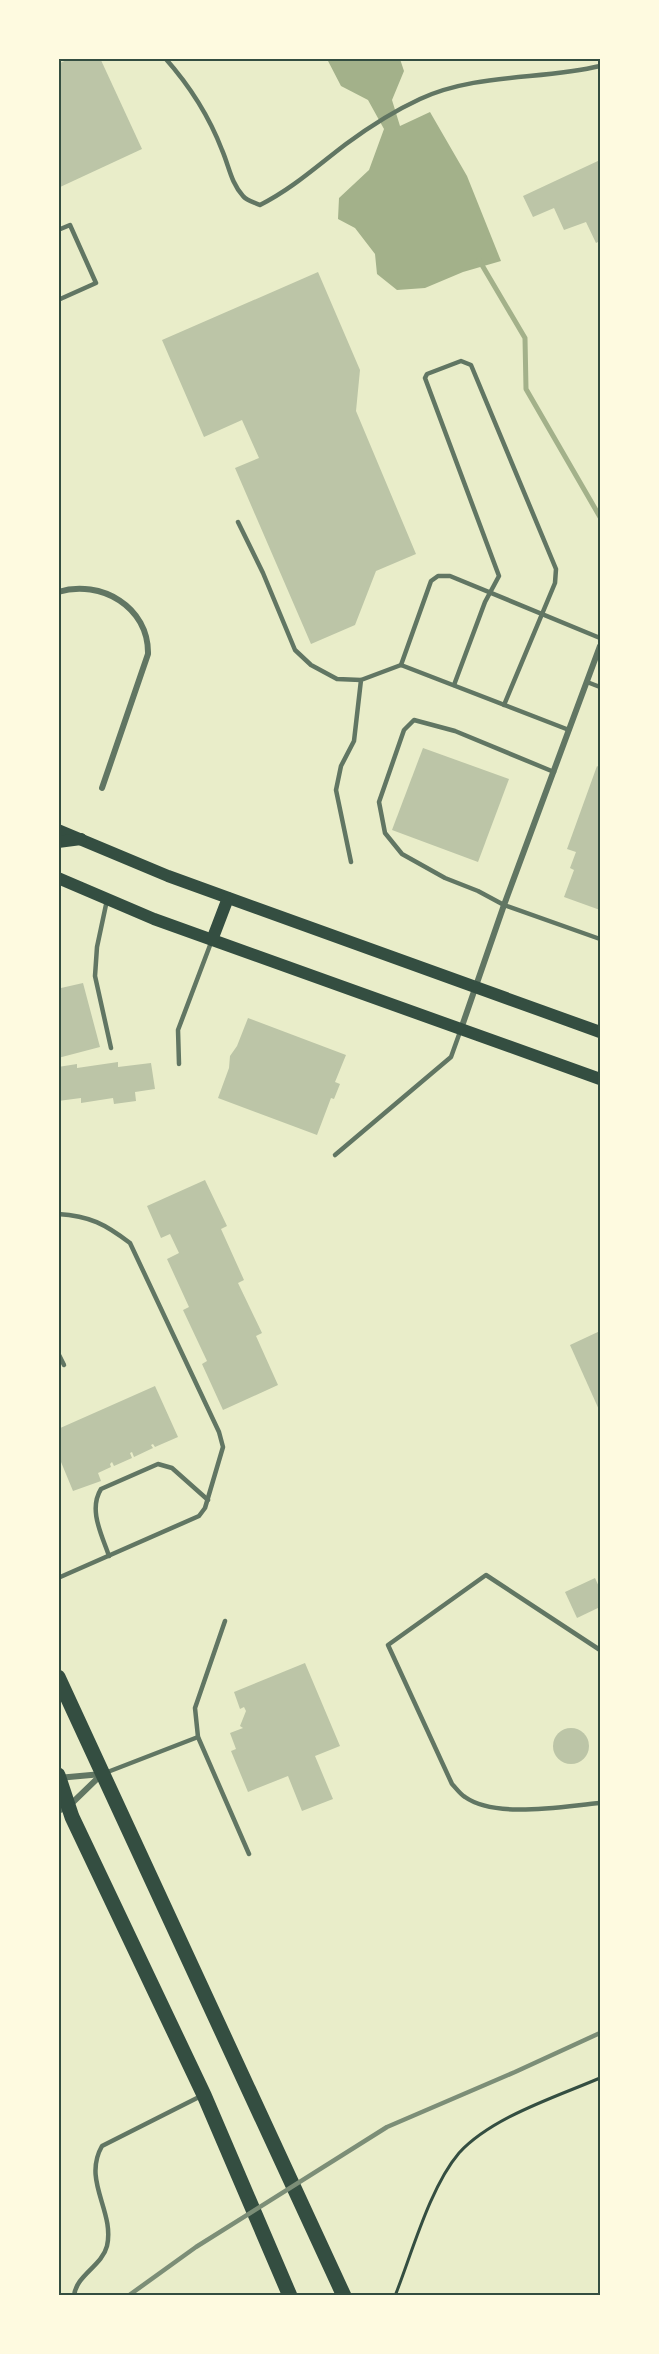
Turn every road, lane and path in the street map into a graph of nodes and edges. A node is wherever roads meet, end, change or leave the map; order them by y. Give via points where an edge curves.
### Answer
1 (165, 58) edge
2 (600, 66) edge
3 (58, 230) edge
4 (58, 300) edge
5 (238, 522) dead end
6 (58, 592) edge
7 (490, 592) junction
8 (542, 615) junction
9 (600, 638) edge
10 (600, 646) edge
11 (400, 665) junction
12 (361, 680) junction
13 (587, 682) junction
14 (454, 685) junction
15 (600, 687) edge
16 (504, 705) junction
17 (570, 730) junction
18 (554, 772) junction
19 (102, 788) dead end
20 (58, 830) edge
21 (82, 839) junction
22 (58, 842) edge
23 (351, 862) dead end
24 (58, 878) edge
25 (228, 898) junction
26 (107, 900) junction
27 (504, 905) junction
28 (600, 939) edge
29 (212, 940) junction
30 (475, 987) junction
31 (461, 1029) junction
32 (600, 1032) edge
33 (111, 1048) dead end
34 (179, 1064) dead end
35 (600, 1079) edge
36 (335, 1155) dead end
37 (58, 1214) edge
38 (58, 1353) edge
39 (64, 1365) dead end
40 (208, 1500) junction
41 (109, 1556) junction
42 (58, 1578) edge
43 (225, 1621) dead end
44 (600, 1650) edge
45 (58, 1677) edge
46 (198, 1737) junction
47 (103, 1774) junction
48 (59, 1777) edge
49 (600, 1803) edge
50 (64, 1809) edge
51 (249, 1854) dead end
52 (600, 2078) edge
53 (204, 2095) junction
54 (288, 2294) edge
55 (74, 2295) edge
56 (344, 2295) edge
57 (395, 2295) edge

1 - 2 lane via 205,114 234,184 245,199 260,205 296,185 375,124 421,98 451,88
3 - 4 lane via 70,225 96,283
5 - 12 lane via 295,650 311,665 337,679
6 - 19 street via 81,588 116,597 133,612 148,638 148,654
7 - 8 lane
7 - 8 lane via 499,576 425,378 462,361 471,366 556,569 555,583
7 - 11 lane via 450,576 438,576 431,581
7 - 14 lane
8 - 9 lane
8 - 16 lane
10 - 13 street
11 - 12 lane
11 - 14 lane
12 - 23 lane via 354,741 341,766 336,790
13 - 15 lane
13 - 17 street
14 - 16 lane
16 - 17 lane
17 - 18 street
18 - 27 street
18 - 27 lane via 455,730 414,720 404,730 379,802 385,833 402,854
20 - 21 main road
21 - 22 main road
21 - 25 main road
24 - 26 main road
25 - 29 main road
25 - 30 main road
26 - 29 main road
26 - 33 lane via 95,976
27 - 28 lane
27 - 30 street
29 - 31 main road
29 - 34 lane via 178,1030
30 - 31 street
30 - 32 main road
31 - 35 main road
31 - 36 lane via 451,1057
37 - 40 lane via 82,1215 108,1226 130,1243 219,1432 223,1447
38 - 39 lane
40 - 41 lane via 199,1516
40 - 41 lane via 172,1468 158,1464 101,1489 96,1497 96,1517
41 - 42 lane
43 - 46 lane via 195,1708
44 - 49 lane via 486,1575 388,1645 452,1784 465,1797 505,1810
45 - 47 main road
46 - 47 lane
46 - 51 lane
47 - 48 street
47 - 50 street
47 - 56 main road
48 - 50 main road
50 - 53 main road via 72,1817
52 - 57 path via 507,2119 460,2153 435,2193
53 - 54 main road
53 - 55 lane via 102,2146 94,2173 108,2229 107,2246 102,2259

